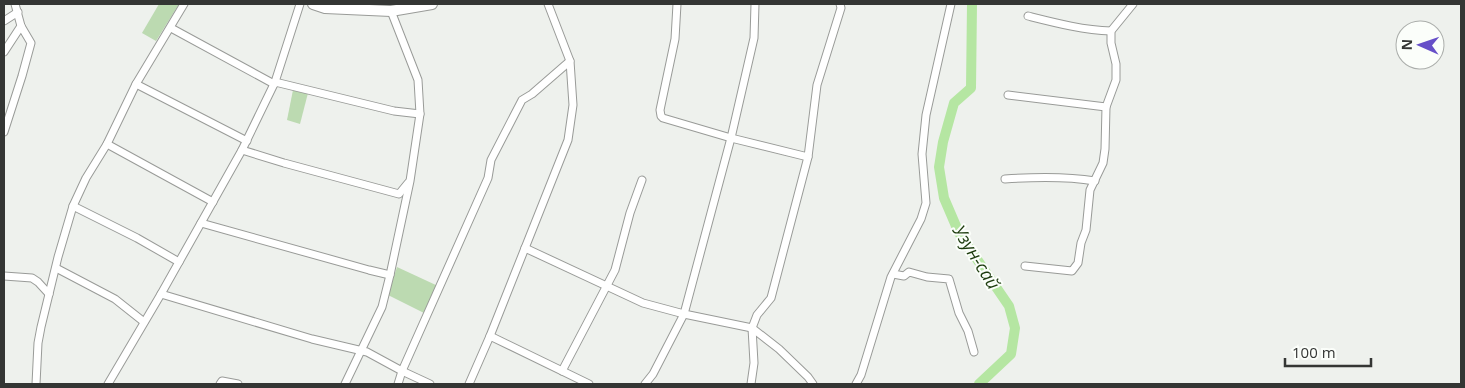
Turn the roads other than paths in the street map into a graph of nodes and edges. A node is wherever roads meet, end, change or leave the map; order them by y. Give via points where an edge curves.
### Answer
1 (16, 4) edge
2 (184, 4) edge
3 (300, 4) edge
4 (313, 4) edge
5 (432, 4) edge
6 (548, 4) edge
7 (677, 4) edge
8 (755, 4) edge
9 (840, 4) edge
10 (951, 4) edge
11 (1133, 4) edge
12 (391, 11) junction
13 (18, 12) junction
14 (1028, 16) dead end
15 (4, 21) edge
16 (21, 26) junction
17 (170, 28) junction
18 (1111, 31) junction
19 (4, 52) edge
20 (570, 61) junction
21 (274, 83) junction
22 (136, 84) junction
23 (1008, 94) dead end
24 (1106, 108) junction
25 (420, 114) junction
26 (4, 132) edge
27 (731, 138) junction
28 (246, 141) junction
29 (107, 144) junction
30 (242, 150) junction
31 (808, 157) junction
32 (1005, 179) dead end
33 (642, 180) dead end
34 (410, 181) junction
35 (1095, 181) junction
36 (213, 202) junction
37 (73, 206) junction
38 (201, 224) junction
39 (526, 248) junction
40 (179, 262) junction
41 (1025, 266) dead end
42 (56, 268) junction
43 (893, 274) junction
44 (390, 275) junction
45 (4, 276) edge
46 (607, 286) junction
47 (48, 294) junction
48 (161, 294) junction
49 (684, 314) junction
50 (144, 322) junction
51 (752, 328) junction
52 (490, 336) junction
53 (362, 351) junction
54 (974, 352) dead end
55 (562, 371) junction
56 (402, 372) junction
57 (807, 381) edge
58 (36, 384) edge
59 (108, 384) edge
60 (220, 384) edge
61 (238, 384) edge
62 (345, 384) edge
63 (398, 384) edge
64 (430, 384) edge
65 (469, 384) edge
66 (589, 384) edge
67 (645, 384) edge
68 (751, 384) edge
69 (813, 384) edge
70 (856, 384) edge

1 - 13 street
2 - 17 street
3 - 21 street
4 - 12 street via 325,8
5 - 12 street
6 - 20 street
7 - 27 street via 675,39 661,116
8 - 27 street via 754,38
9 - 31 street via 842,8 817,84
10 - 43 street via 926,115 922,154 926,203 922,219
11 - 18 street
12 - 25 street via 418,80
13 - 15 street
13 - 16 street
14 - 18 street
16 - 19 street
16 - 26 street via 31,43
17 - 21 street
17 - 22 street
18 - 24 street via 1116,80
20 - 39 street via 573,106 568,140
20 - 56 street via 522,100 491,160 488,178
21 - 25 street
21 - 28 street
22 - 28 street
22 - 29 street
23 - 24 street
24 - 35 street via 1103,163
25 - 34 street
27 - 31 street
27 - 49 street
28 - 30 street
29 - 36 street
29 - 37 street
30 - 34 street via 399,194
30 - 36 street
31 - 51 street via 771,298 757,315
32 - 35 street via 1032,177
33 - 46 street via 615,270
34 - 44 street
35 - 41 street via 1090,190 1078,264 1072,271
36 - 38 street
37 - 40 street
37 - 42 street
38 - 40 street
38 - 44 street
39 - 46 street
39 - 52 street
40 - 48 street
42 - 47 street
42 - 50 street via 115,299
43 - 54 street via 904,276 909,272 948,279
43 - 70 street
44 - 53 street via 382,306
45 - 47 street via 32,278
46 - 49 street via 643,303
46 - 55 street
47 - 58 street via 38,344
48 - 50 street
48 - 53 street
49 - 51 street
49 - 67 street
50 - 59 street
51 - 57 street via 779,349
51 - 68 street via 754,363
52 - 55 street
52 - 65 street
53 - 56 street
53 - 62 street
55 - 66 street
56 - 63 street
56 - 64 street
57 - 69 street
60 - 61 street via 222,381

